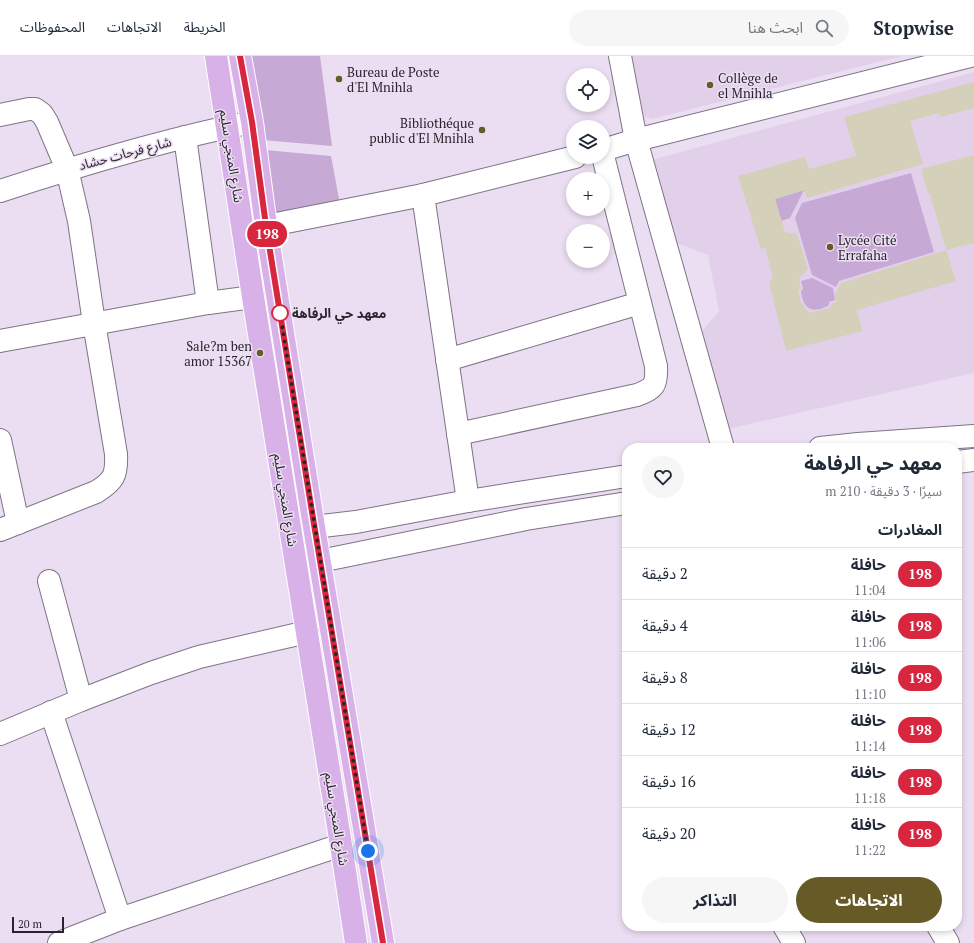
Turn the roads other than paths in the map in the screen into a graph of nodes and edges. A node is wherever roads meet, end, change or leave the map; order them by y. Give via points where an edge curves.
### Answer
1 (216, 56) edge
2 (240, 56) edge
3 (620, 56) edge
4 (970, 56) edge
5 (0, 116) edge
6 (252, 122) junction
7 (227, 127) junction
8 (185, 137) junction
9 (636, 140) junction
10 (610, 148) edge
11 (566, 159) edge
12 (605, 164) edge
13 (68, 169) junction
14 (0, 191) edge
15 (423, 196) junction
16 (266, 226) junction
17 (253, 296) junction
18 (208, 303) junction
19 (640, 303) junction
20 (94, 323) junction
21 (0, 341) edge
22 (447, 360) junction
23 (458, 434) junction
24 (974, 436) edge
25 (0, 440) edge
26 (722, 443) edge
27 (893, 443) edge
28 (974, 460) edge
29 (962, 461) edge
30 (622, 477) edge
31 (468, 501) junction
32 (622, 504) edge
33 (9, 527) edge
34 (314, 528) junction
35 (320, 561) junction
36 (49, 581) dead end
37 (307, 632) junction
38 (81, 700) junction
39 (51, 712) junction
40 (0, 734) edge
41 (341, 845) junction
42 (120, 919) junction
43 (787, 931) edge
44 (941, 931) edge
45 (59, 943) edge
46 (356, 943) edge
47 (383, 943) edge
48 (794, 943) edge
49 (948, 943) edge

1 - 7 main road, شارع المنجي سليم
2 - 6 main road, شارع المنجي سليم
3 - 9 street
4 - 9 street
5 - 13 street via 29,109 35,109 42,114 48,122
6 - 7 street, شارع فرحات حشاد
6 - 16 main road, شارع المنجي سليم
7 - 8 street, شارع فرحات حشاد
7 - 17 main road, شارع المنجي سليم
8 - 13 street, شارع فرحات حشاد
8 - 18 street
9 - 10 street
9 - 26 street
11 - 15 street
12 - 19 street
13 - 14 street, شارع فرحات حشاد
13 - 20 street via 80,221
15 - 16 street
15 - 22 street
16 - 34 main road, شارع المنجي سليم
17 - 18 street
17 - 37 main road, شارع المنجي سليم
18 - 20 street
19 - 22 street
19 - 23 street via 657,377 647,392
20 - 21 street
20 - 33 street via 117,469 107,485 96,492
22 - 23 street
23 - 31 street
24 - 27 street
25 - 33 street
28 - 29 street
30 - 31 street
31 - 34 street
32 - 35 street
34 - 35 main road, شارع المنجي سليم
35 - 47 main road, شارع المنجي سليم
36 - 38 street
37 - 38 street via 199,657
37 - 41 main road, شارع المنجي سليم
38 - 39 street
39 - 40 street
39 - 42 street
41 - 42 street
41 - 46 main road, شارع المنجي سليم
42 - 45 street
43 - 48 street
44 - 49 street

